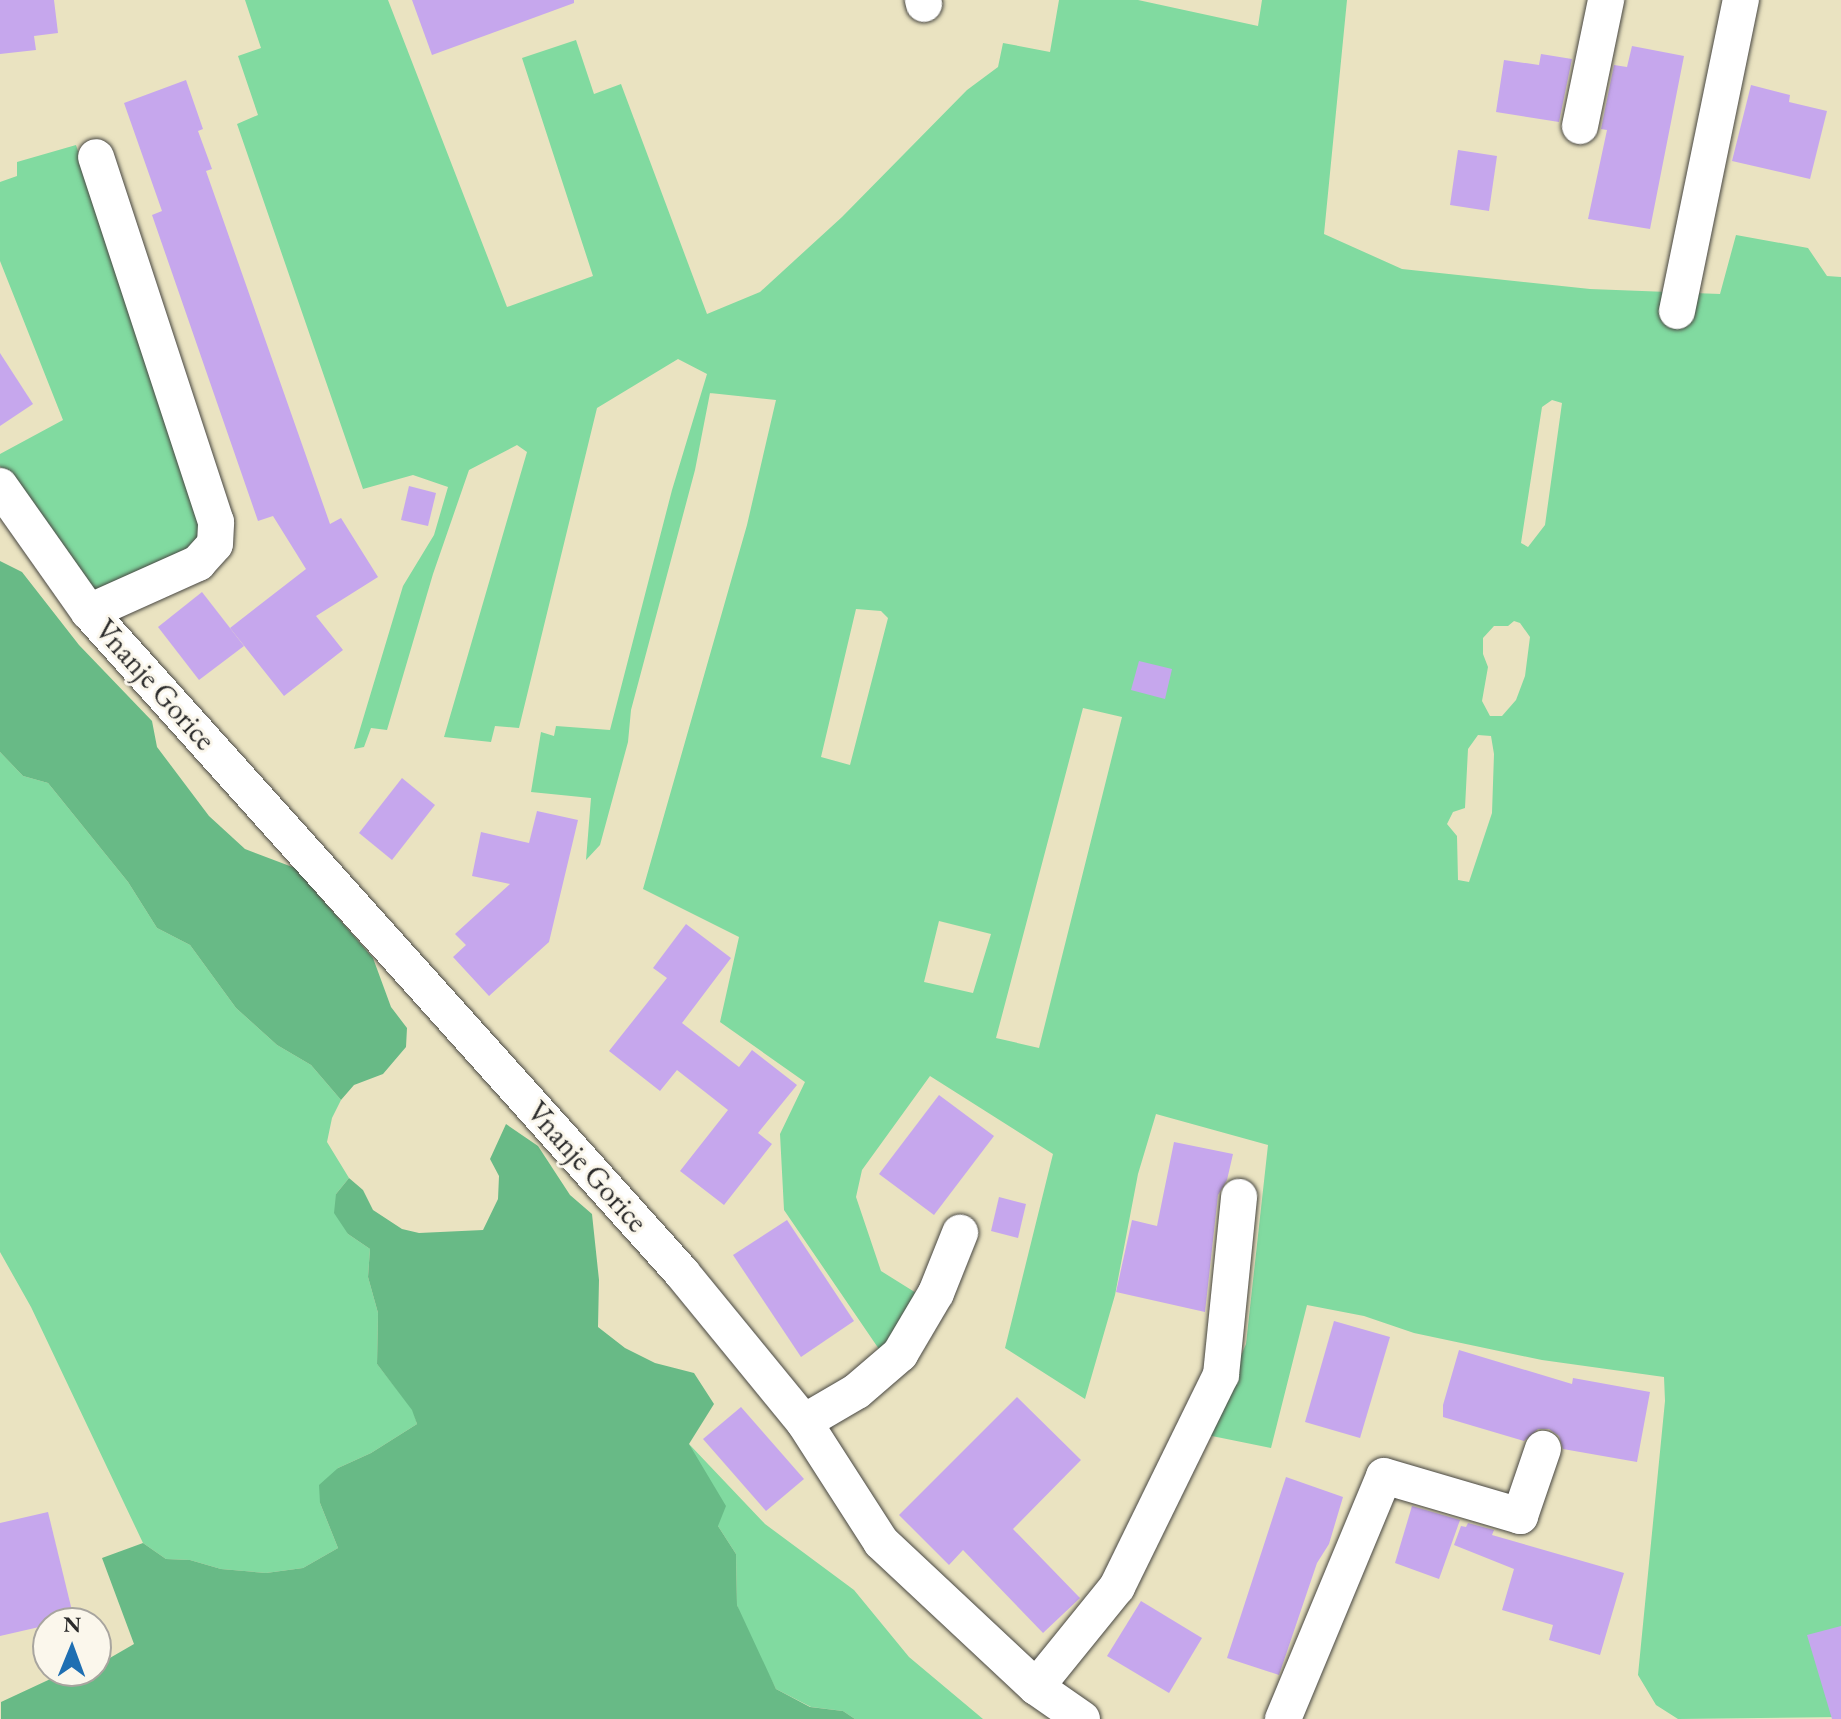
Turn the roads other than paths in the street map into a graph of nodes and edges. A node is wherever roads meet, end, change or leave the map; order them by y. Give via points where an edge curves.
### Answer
1 (1606, 0) edge
2 (1741, 0) edge
3 (1580, 126) dead end
4 (96, 157) dead end
5 (1677, 311) dead end
6 (0, 486) edge
7 (89, 612) junction
8 (1239, 1197) dead end
9 (960, 1233) dead end
10 (804, 1422) junction
11 (1543, 1449) dead end
12 (1036, 1687) junction
13 (1082, 1719) edge
14 (1283, 1719) edge

1 - 3 street
2 - 5 street
4 - 7 street, Vnanje Gorice via 216,522 215,544 198,563
6 - 7 street, Vnanje Gorice
7 - 10 street, Vnanje Gorice via 682,1273
8 - 12 street via 1221,1375 1117,1587
9 - 10 street via 936,1293 900,1354 857,1391
10 - 12 street, Vnanje Gorice via 881,1542
11 - 14 street via 1520,1516 1384,1476
12 - 13 street, Vnanje Gorice

